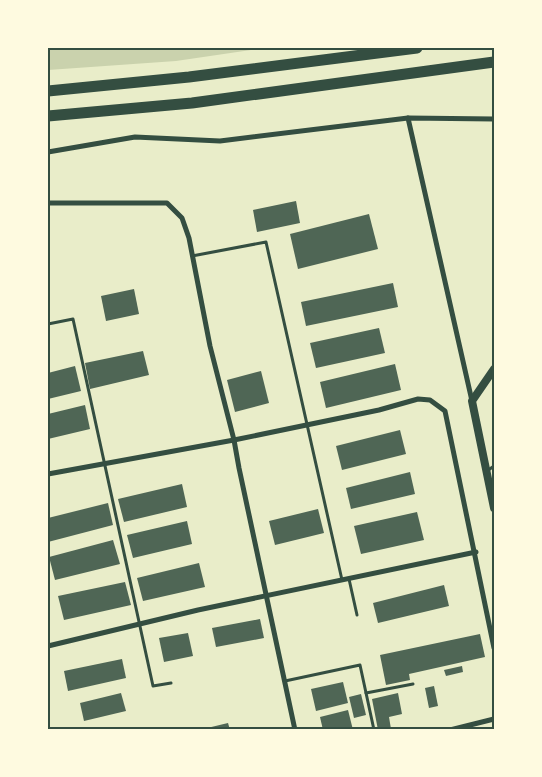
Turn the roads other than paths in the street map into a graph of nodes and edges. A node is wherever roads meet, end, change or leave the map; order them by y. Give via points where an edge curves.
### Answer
1 (417, 48) edge
2 (494, 62) edge
3 (48, 91) edge
4 (48, 116) edge
5 (408, 118) junction
6 (494, 119) edge
7 (48, 152) edge
8 (48, 202) edge
9 (192, 256) junction
10 (48, 324) edge
11 (494, 368) edge
12 (472, 401) junction
13 (307, 425) junction
14 (234, 440) junction
15 (104, 464) junction
16 (494, 466) edge
17 (487, 472) junction
18 (48, 474) edge
19 (494, 508) edge
20 (476, 552) junction
21 (349, 579) junction
22 (342, 580) junction
23 (268, 596) junction
24 (357, 615) dead end
25 (139, 624) junction
26 (48, 646) edge
27 (494, 648) edge
28 (285, 680) junction
29 (171, 683) dead end
30 (413, 684) dead end
31 (366, 693) junction
32 (494, 719) edge
33 (295, 730) edge
34 (374, 730) edge
35 (450, 730) edge

1 - 3 highway
2 - 4 highway via 192,103
5 - 6 street
5 - 7 street via 220,142 135,137
5 - 12 street
8 - 9 street via 167,203 182,218
9 - 13 lane via 266,242
9 - 14 street
10 - 15 lane via 73,319
11 - 12 street
12 - 17 street
13 - 14 street
13 - 20 street via 418,399 438,405 445,411
13 - 22 lane
14 - 15 street
14 - 23 street
15 - 18 street
15 - 25 lane
16 - 17 lane
17 - 19 street
20 - 21 street
20 - 27 street
21 - 22 street
21 - 24 lane
22 - 23 street
23 - 25 street
23 - 28 street
25 - 26 street
25 - 29 lane via 153,686
28 - 31 lane via 360,665
28 - 33 street
30 - 31 lane
31 - 34 lane
32 - 35 street

